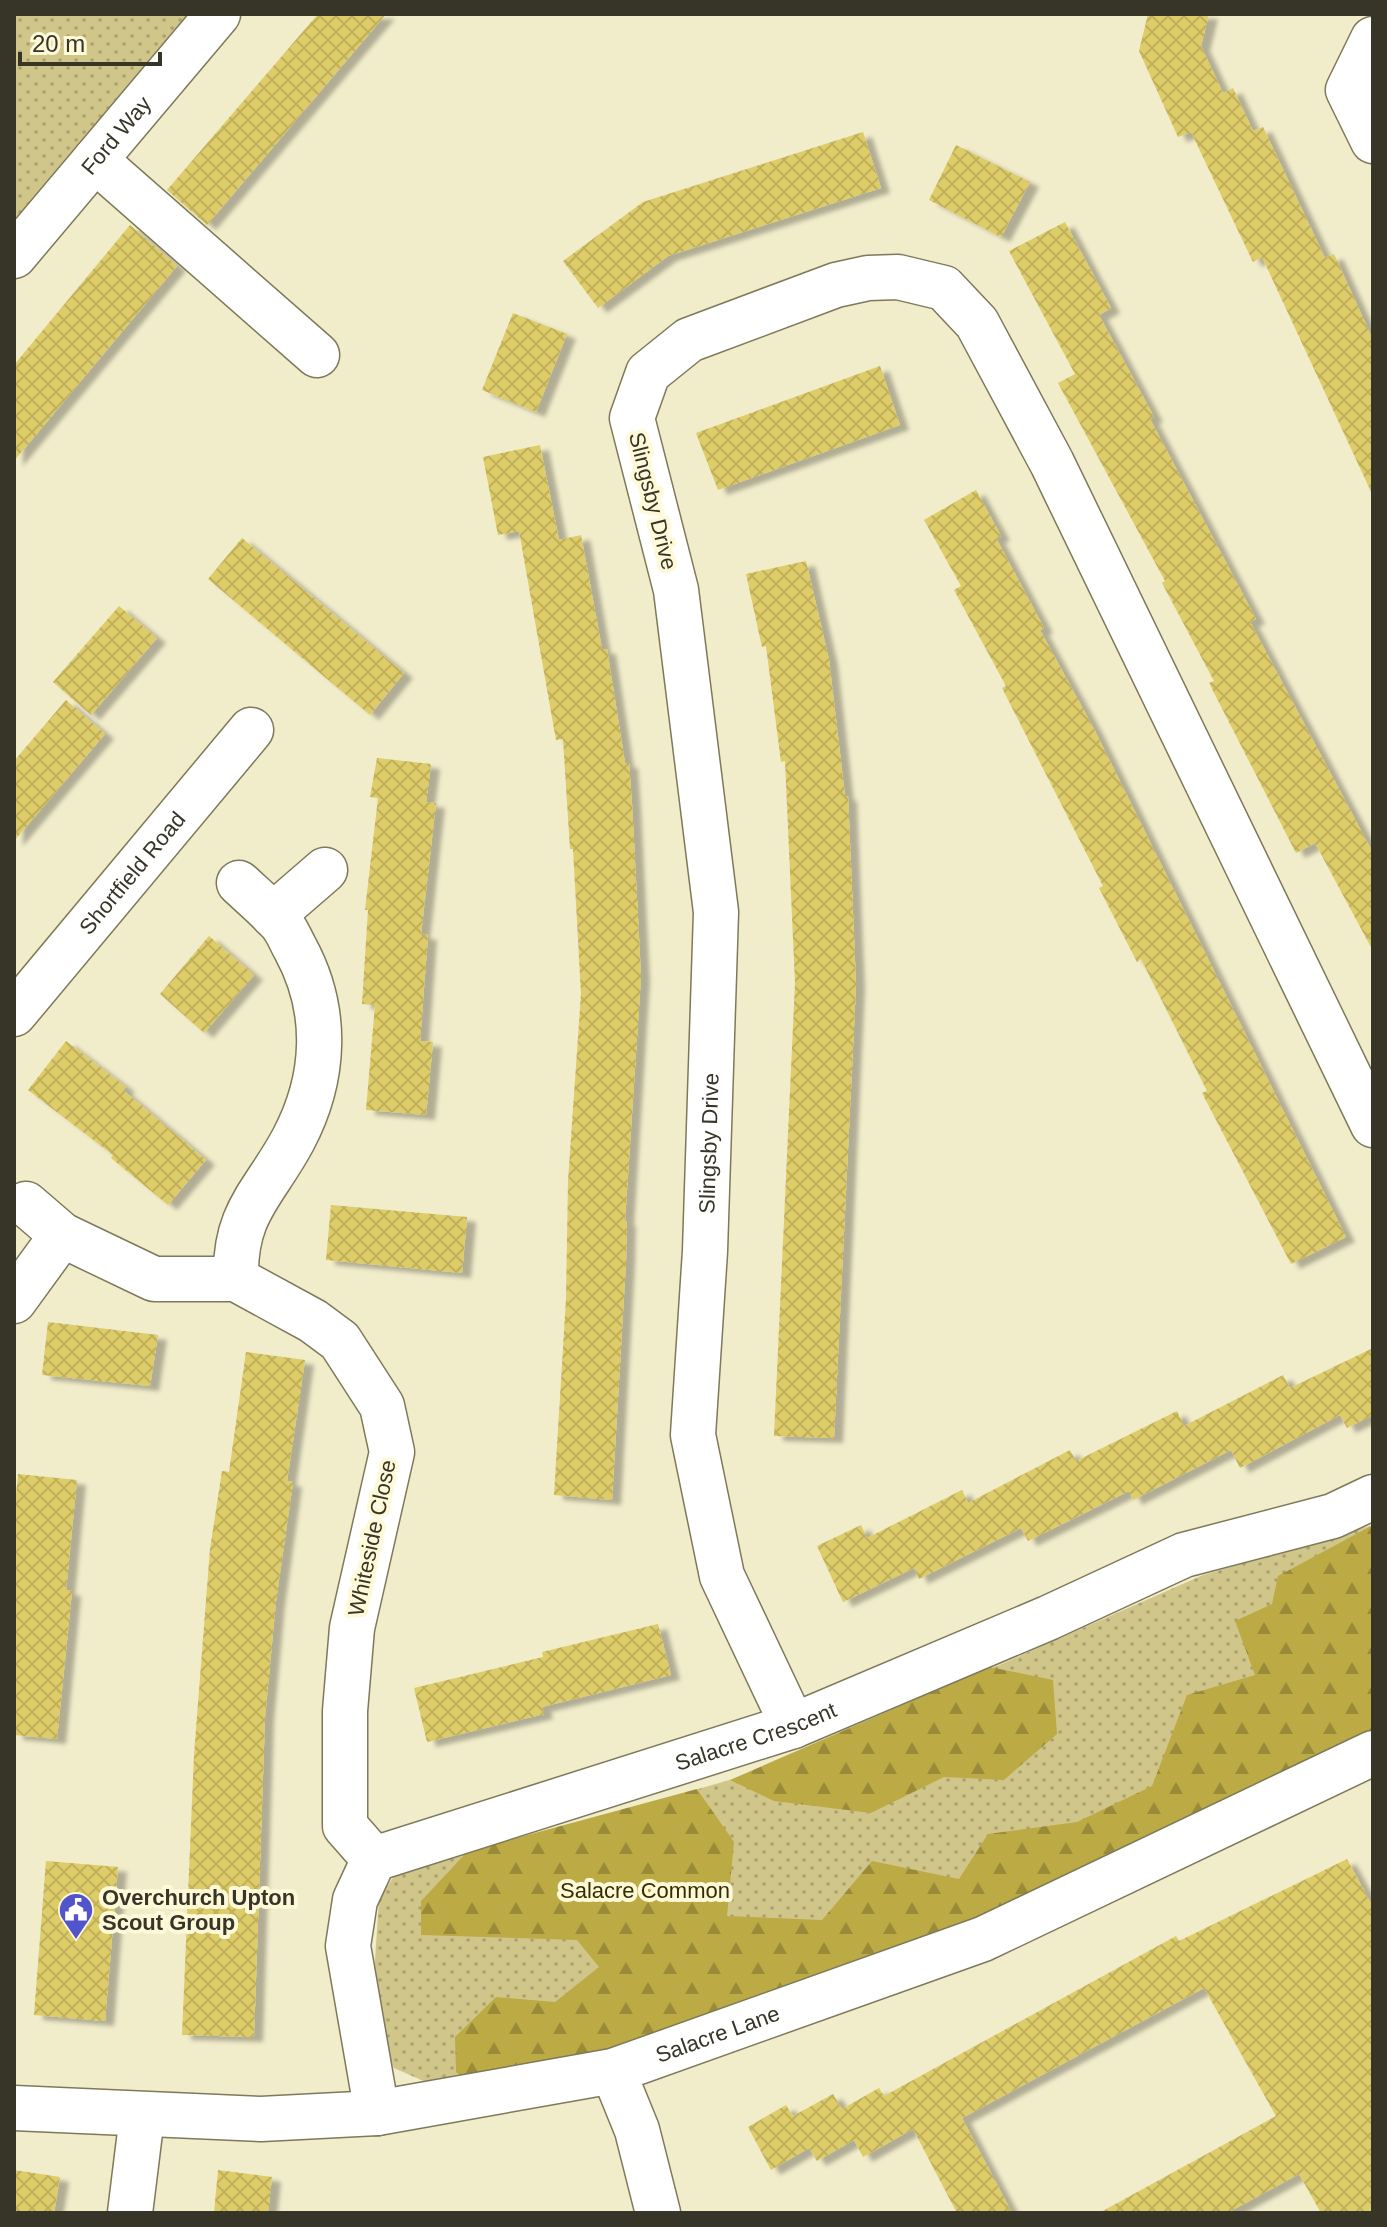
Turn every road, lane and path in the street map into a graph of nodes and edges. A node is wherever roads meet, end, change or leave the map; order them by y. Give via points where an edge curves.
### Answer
1 (218, 14) edge
2 (1373, 39) edge
3 (1373, 141) edge
4 (95, 160) junction
5 (14, 256) edge
6 (317, 355) dead end
7 (251, 730) dead end
8 (325, 870) dead end
9 (239, 883) dead end
10 (273, 915) junction
11 (14, 1014) edge
12 (1373, 1125) edge
13 (26, 1204) dead end
14 (62, 1235) junction
15 (236, 1279) junction
16 (14, 1301) edge
17 (1373, 1497) edge
18 (793, 1726) junction
19 (1371, 1760) edge
20 (374, 1859) junction
21 (613, 2071) junction
22 (14, 2108) edge
23 (377, 2113) junction
24 (142, 2116) junction
25 (130, 2213) edge
26 (658, 2213) edge

1 - 4 street, Ford Way
2 - 3 street via 1348,90
4 - 5 street, Ford Way
4 - 6 street
7 - 11 street, Shortfield Road
8 - 10 street
9 - 10 street
10 - 15 street via 309,973 321,1030 315,1087 293,1140 248,1209 235,1246
12 - 18 street, Slingsby Drive via 1052,463 977,323 944,288 898,277 836,285 689,340 648,373 632,418 676,590 716,912 693,1435 722,1576
13 - 14 street, Whiteside Close
14 - 15 street, Whiteside Close via 154,1279
14 - 16 street
15 - 20 street, Whiteside Close via 340,1341 382,1406 392,1452 352,1628 345,1711 345,1826
17 - 18 street, Salacre Crescent via 1333,1516 1184,1555
18 - 20 street, Salacre Crescent
19 - 21 street, Salacre Lane via 983,1939
20 - 23 street via 355,1900 348,1946
21 - 23 street, Salacre Lane
21 - 26 street via 637,2130
22 - 24 street, Salacre Lane
23 - 24 street, Salacre Lane via 261,2119
24 - 25 street

